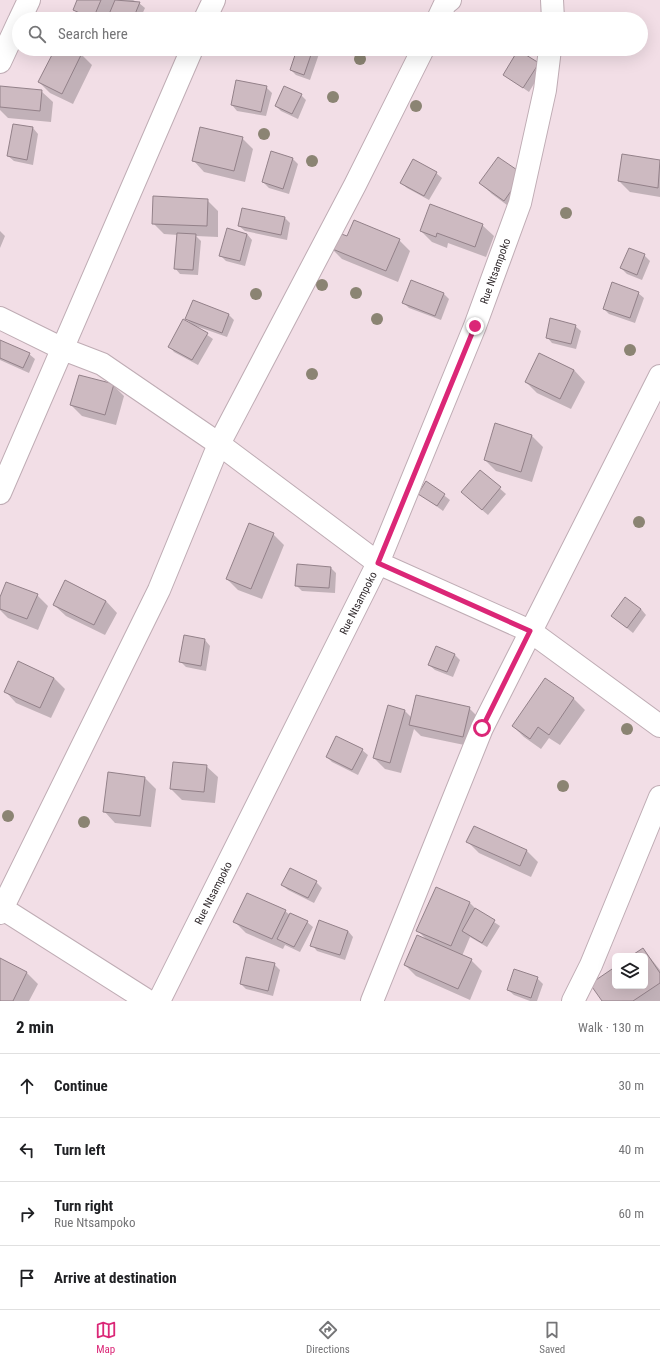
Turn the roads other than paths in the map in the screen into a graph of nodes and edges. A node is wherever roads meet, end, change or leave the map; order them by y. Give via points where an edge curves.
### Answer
1 (29, 0) edge
2 (214, 0) edge
3 (450, 0) edge
4 (552, 0) edge
5 (24, 12) edge
6 (208, 12) edge
7 (441, 12) edge
8 (553, 12) edge
9 (12, 37) edge
10 (189, 56) edge
11 (420, 56) edge
12 (549, 56) edge
13 (0, 62) edge
14 (0, 318) edge
15 (63, 348) junction
16 (660, 376) edge
17 (219, 444) junction
18 (0, 493) edge
19 (378, 563) junction
20 (530, 631) junction
21 (660, 726) edge
22 (660, 797) edge
23 (1, 910) edge
24 (148, 1001) edge
25 (159, 1001) edge
26 (372, 1001) edge
27 (573, 1001) edge

1 - 5 street
2 - 6 street
3 - 7 street
4 - 8 street
9 - 13 street
10 - 15 street
11 - 17 street
12 - 19 street, Rue Ntsampoko via 545,90 520,203 475,326
14 - 15 street
15 - 17 street via 102,364
15 - 18 street
16 - 20 street
17 - 19 street
17 - 23 street via 159,590
19 - 20 street
19 - 25 street, Rue Ntsampoko
20 - 21 street
20 - 26 street via 482,728
22 - 27 street via 591,965
23 - 24 street

